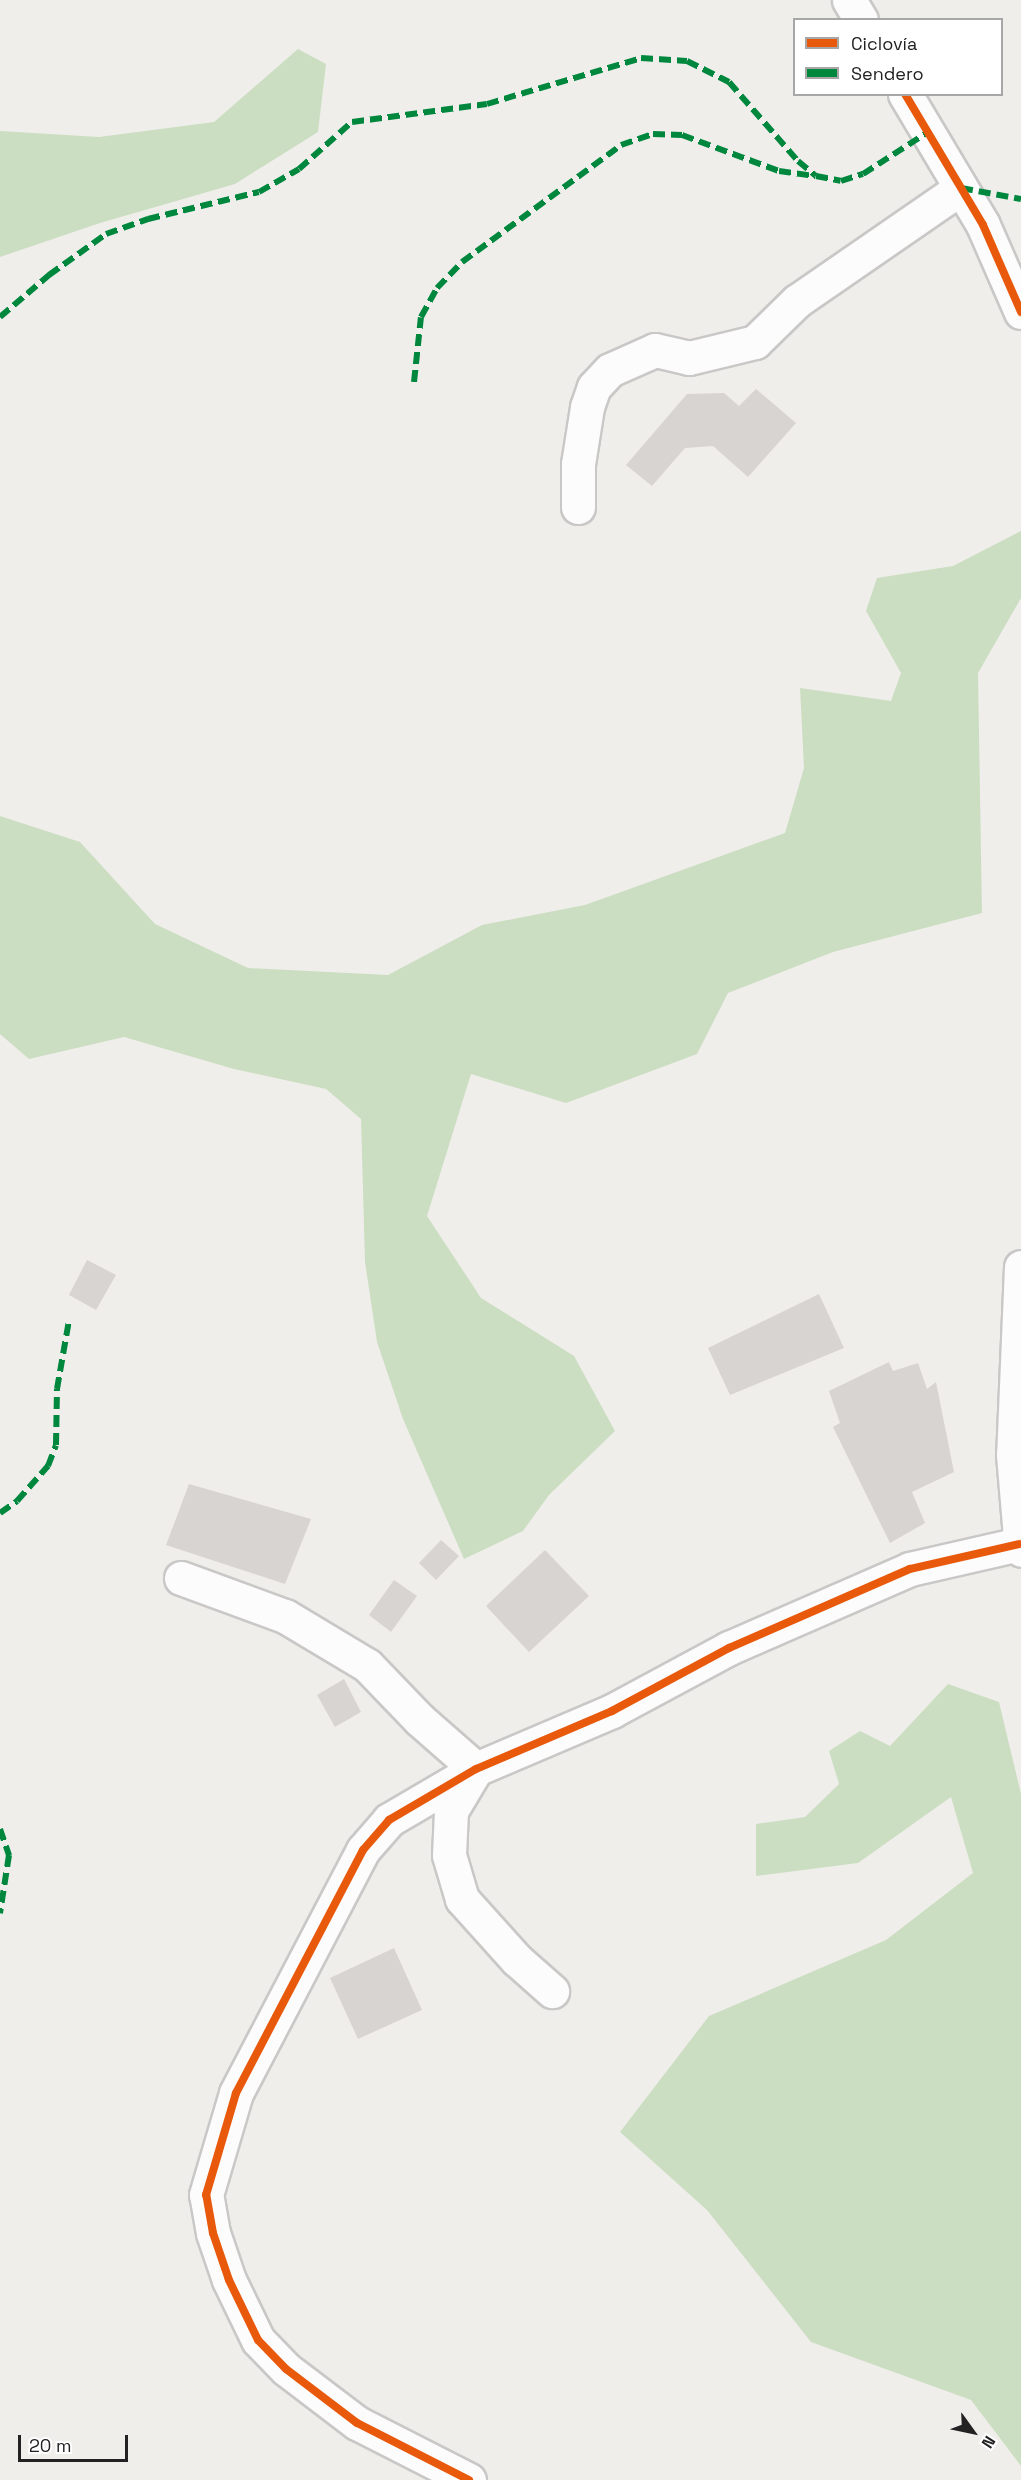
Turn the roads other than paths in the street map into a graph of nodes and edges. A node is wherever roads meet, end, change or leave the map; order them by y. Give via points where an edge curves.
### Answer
1 (849, 0) edge
2 (860, 18) edge
3 (906, 96) edge
4 (961, 188) junction
5 (1021, 312) edge
6 (578, 507) dead end
7 (1021, 1267) edge
8 (1020, 1547) edge
9 (181, 1578) dead end
10 (476, 1769) junction
11 (552, 1991) dead end
12 (469, 2480) edge

1 - 2 street
3 - 4 street
4 - 5 street via 983,225
4 - 6 street via 797,301 755,342 689,358 655,350 610,370 594,387 587,407 578,464
7 - 8 street via 1013,1454
8 - 10 street via 910,1569 729,1648 612,1711
9 - 10 street via 285,1616 367,1665 420,1720
10 - 11 street via 451,1811 449,1855 462,1899 517,1960
10 - 12 street via 389,1820 363,1850 236,2093 206,2195 213,2233 229,2280 258,2340 286,2369 357,2423

